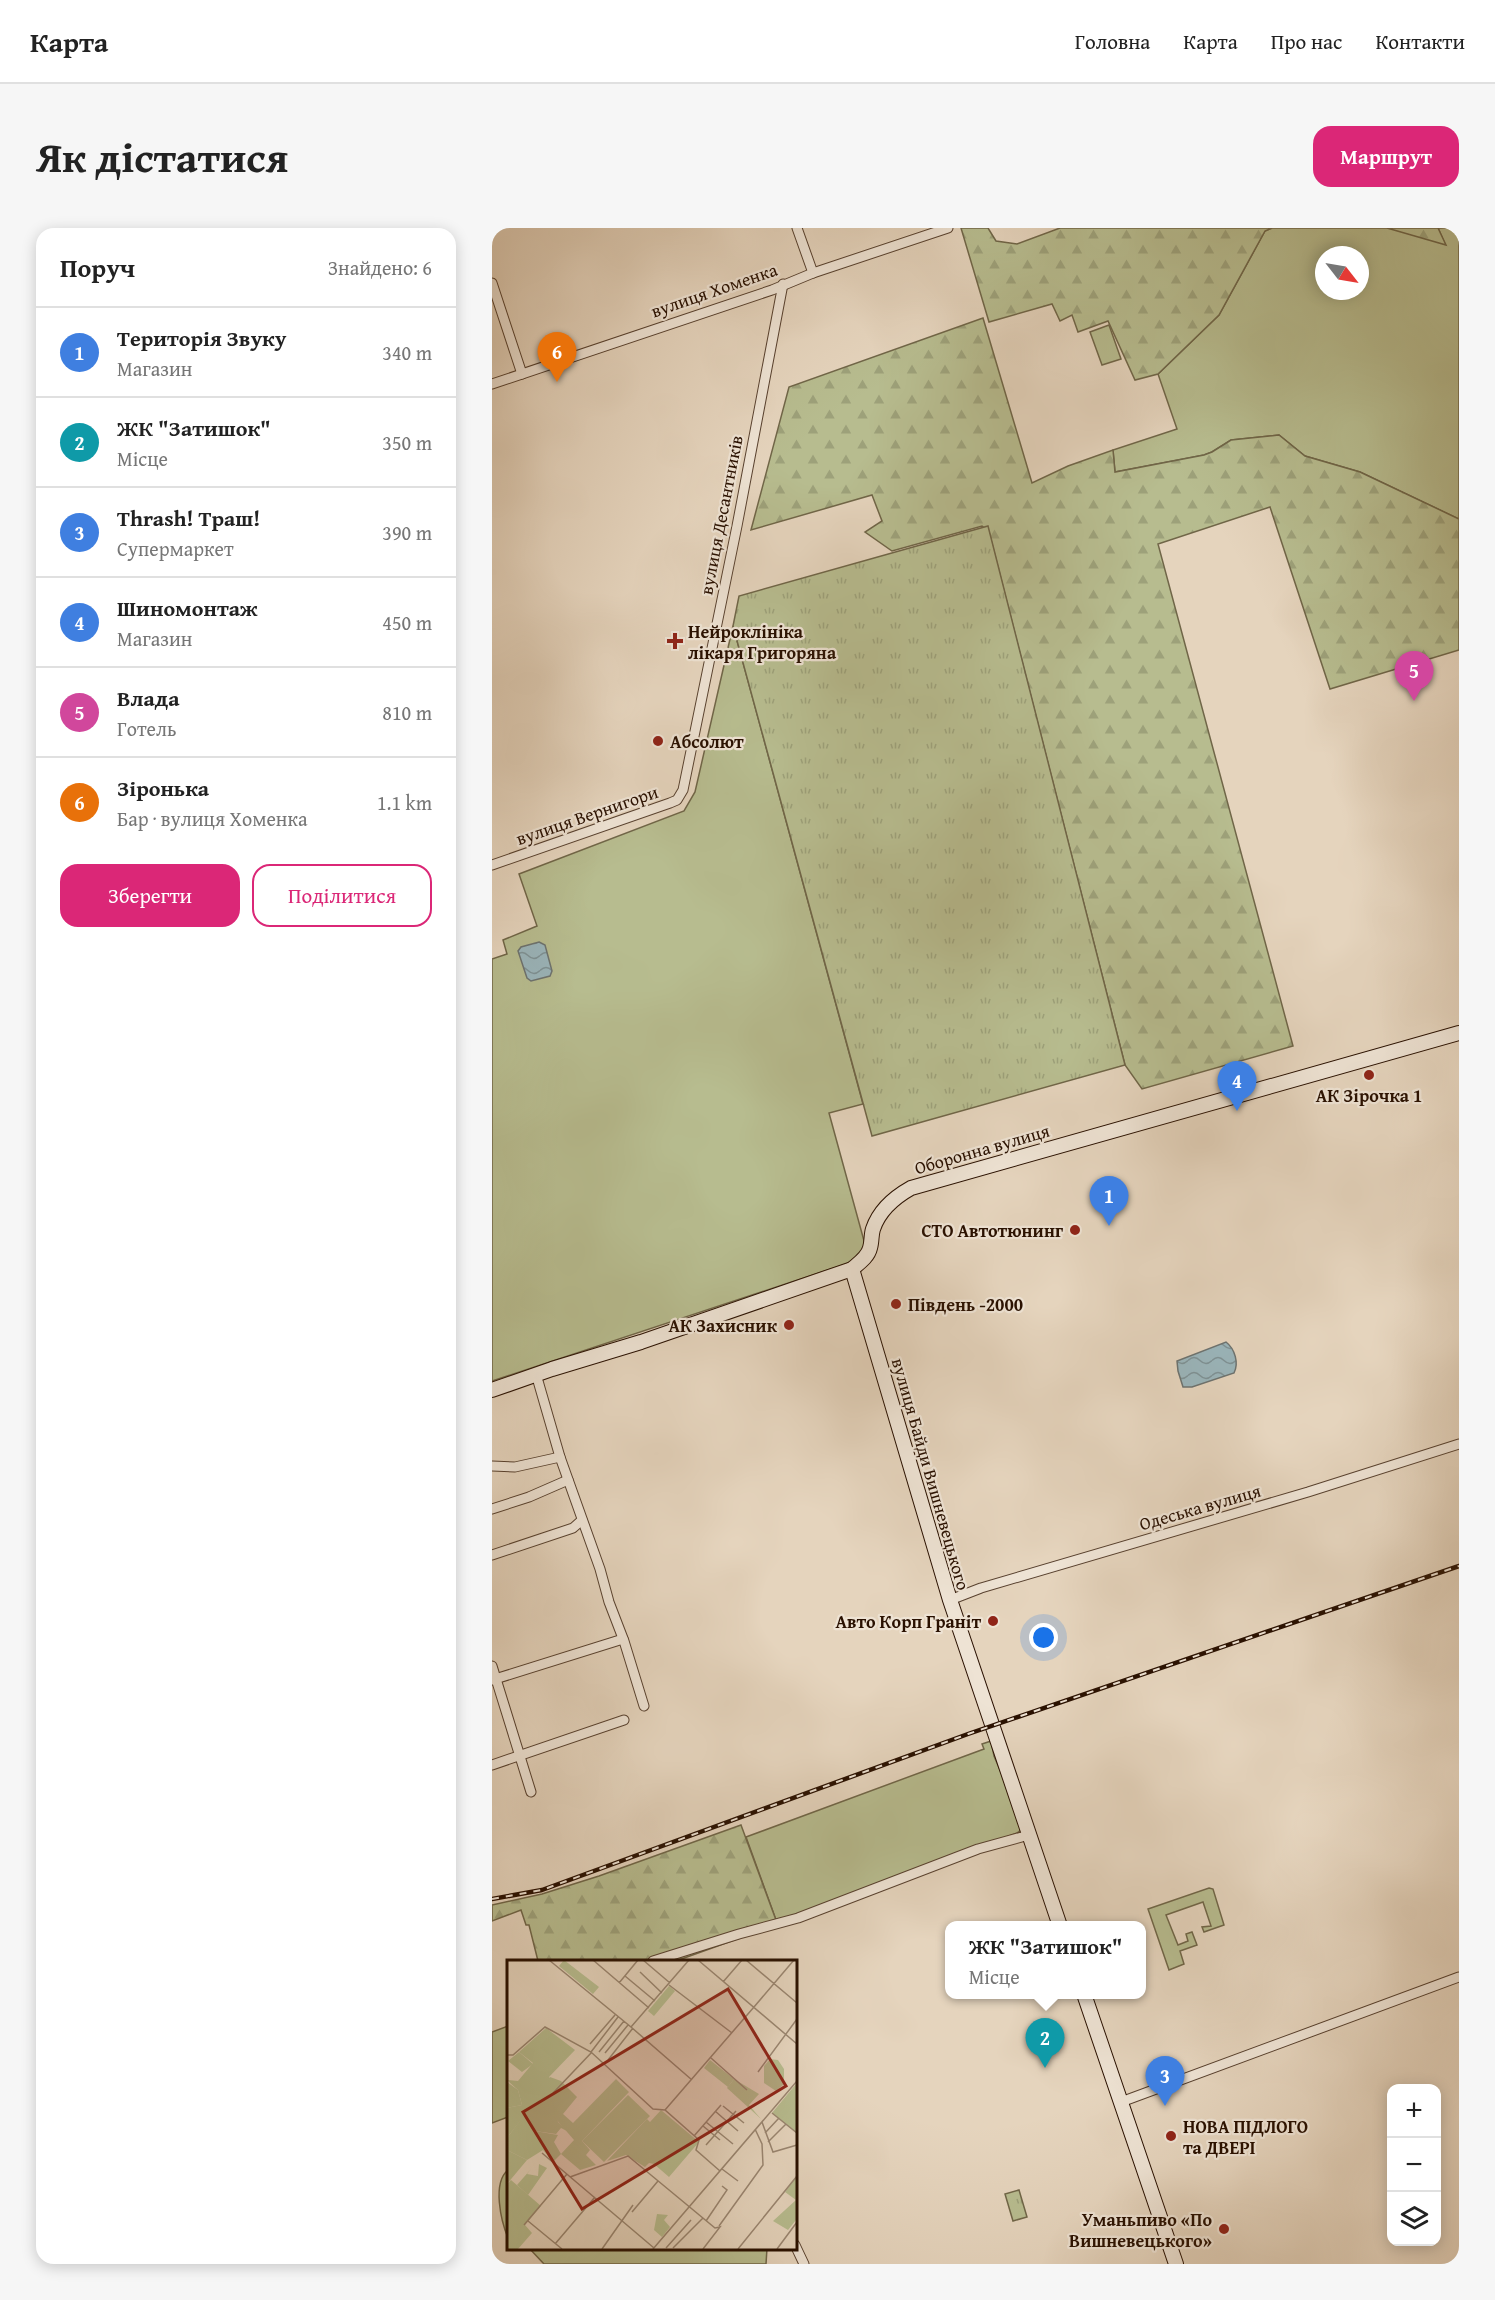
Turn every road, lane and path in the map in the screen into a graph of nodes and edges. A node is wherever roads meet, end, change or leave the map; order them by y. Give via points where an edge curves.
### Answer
1 (797, 228) edge
2 (948, 228) edge
3 (813, 273) junction
4 (492, 283) edge
5 (783, 285) junction
6 (522, 374) junction
7 (492, 384) edge
8 (692, 751) joint
9 (492, 865) edge
10 (1459, 1033) edge
11 (852, 1269) junction
12 (536, 1374) junction
13 (492, 1390) edge
14 (1459, 1444) edge
15 (560, 1457) junction
16 (492, 1466) edge
17 (568, 1480) junction
18 (492, 1509) edge
19 (582, 1520) junction
20 (492, 1555) edge
21 (950, 1600) junction
22 (623, 1639) junction
23 (492, 1666) edge
24 (494, 1680) edge
25 (645, 1706) dead end
26 (624, 1720) dead end
27 (520, 1756) junction
28 (492, 1765) edge
29 (531, 1792) dead end
30 (1029, 1834) junction
31 (1058, 1921) edge
32 (656, 1960) edge
33 (1459, 1977) edge
34 (1085, 1999) edge
35 (1121, 2102) junction
36 (796, 2247) edge
37 (804, 2264) edge
38 (1176, 2264) edge

1 - 3 street
2 - 3 street, вулиця Хоменка
3 - 5 street, вулиця Хоменка
4 - 6 street
5 - 6 street, вулиця Хоменка
5 - 8 street, вулиця Десантників
6 - 7 street, вулиця Хоменка
8 - 9 street, вулиця Вернигори via 685,785 677,800
10 - 11 street, Оборонна вулиця via 911,1188 883,1212 873,1229 870,1250
11 - 12 street via 631,1346
11 - 21 street, вулиця Байди Вишневецького
12 - 13 street
12 - 15 street
14 - 21 street, Одеська вулиця
15 - 16 street via 514,1467
15 - 17 street
17 - 18 street
17 - 19 street
19 - 20 street via 573,1528
19 - 22 street
21 - 30 street, вулиця Байди Вишневецького
22 - 24 street
22 - 25 street
23 - 24 street
24 - 27 street
26 - 27 street
27 - 28 street
27 - 29 street
30 - 31 street, вулиця Байди Вишневецького
30 - 32 street via 978,1849 798,1918
33 - 35 street
34 - 35 street
35 - 38 street
36 - 37 street

